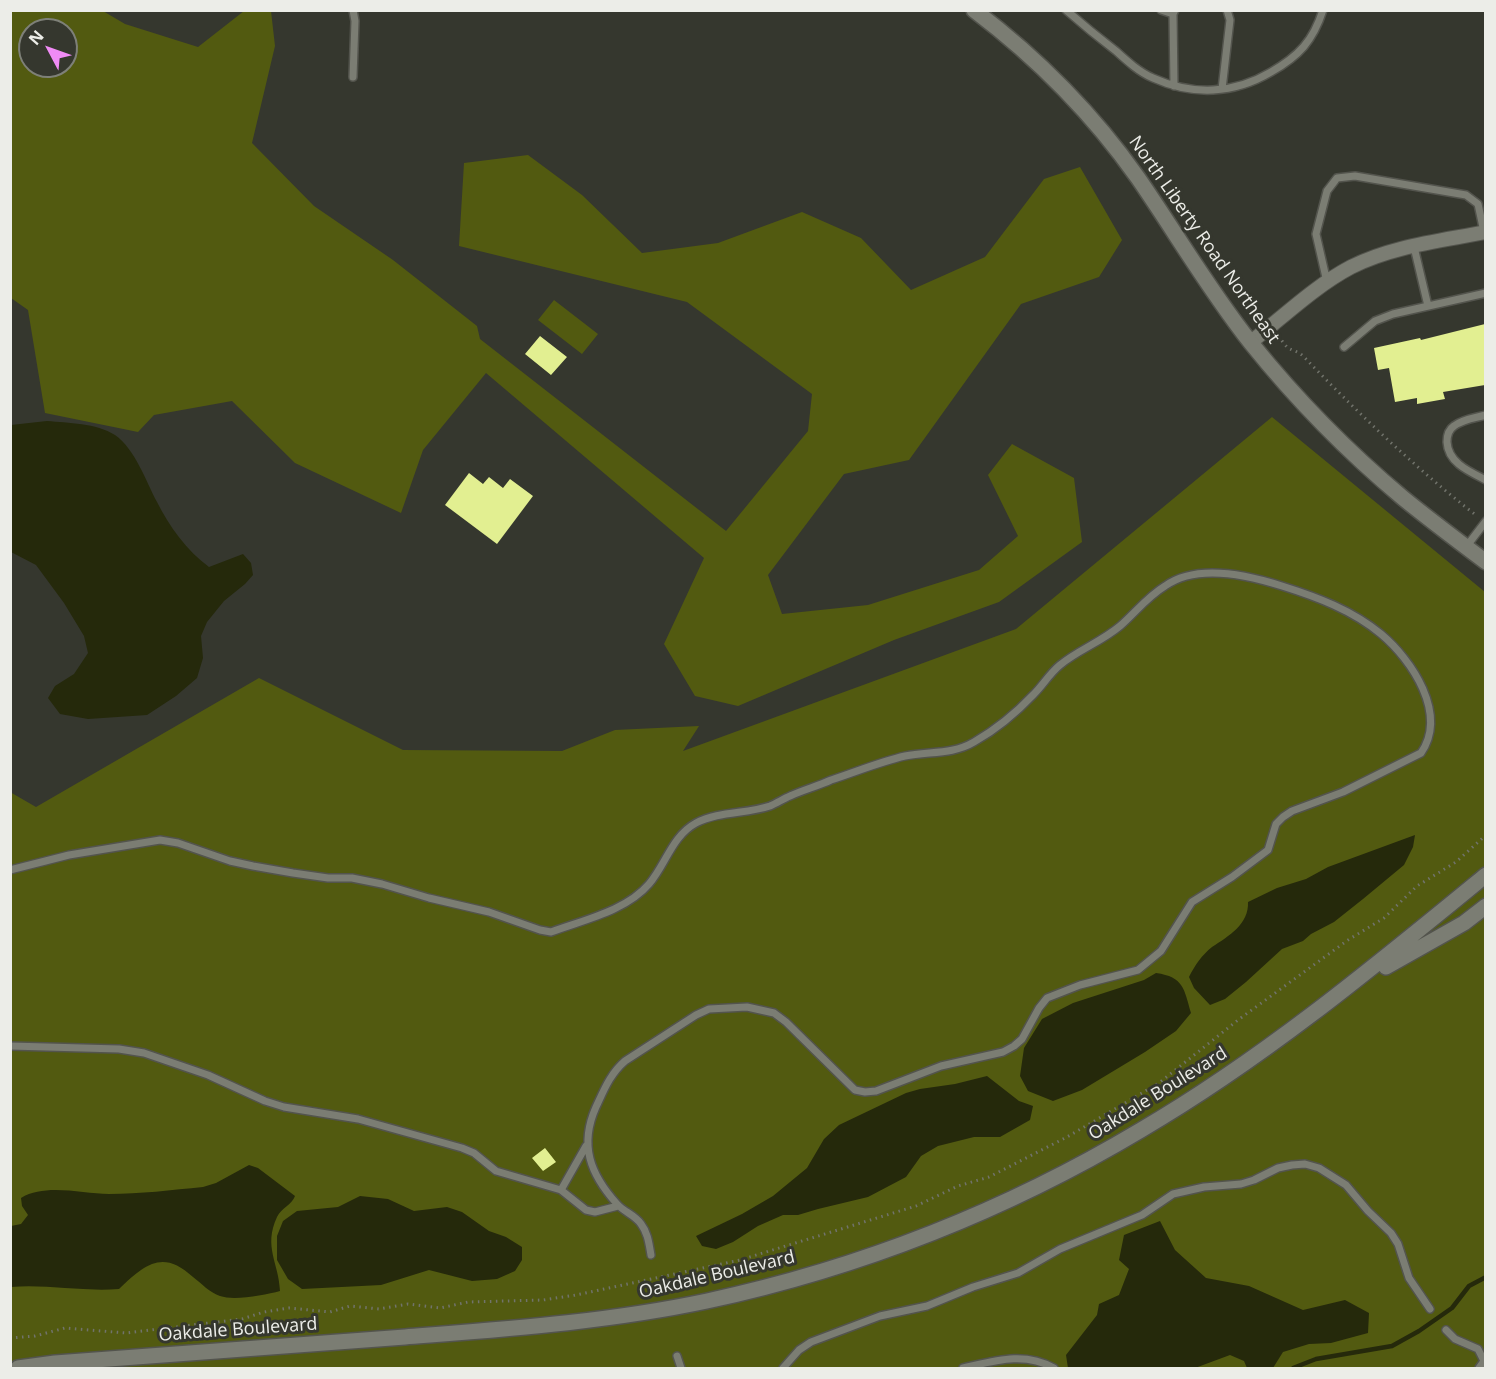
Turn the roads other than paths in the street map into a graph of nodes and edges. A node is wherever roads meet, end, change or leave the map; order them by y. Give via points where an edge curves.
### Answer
1 (353, 10) edge
2 (974, 10) edge
3 (1065, 10) edge
4 (1161, 10) edge
5 (1227, 10) edge
6 (1323, 10) edge
7 (1174, 12) edge
8 (353, 77) dead end
9 (1174, 86) junction
10 (1222, 89) junction
11 (1485, 232) edge
12 (1414, 247) junction
13 (1327, 282) junction
14 (1485, 293) edge
15 (1428, 306) junction
16 (1251, 342) junction
17 (1344, 347) dead end
18 (1485, 416) edge
19 (1485, 480) edge
20 (1485, 521) edge
21 (1466, 547) junction
22 (1485, 562) edge
23 (10, 870) edge
24 (1485, 875) edge
25 (1485, 906) edge
26 (1352, 985) junction
27 (10, 1046) edge
28 (586, 1146) junction
29 (561, 1190) junction
30 (618, 1206) junction
31 (651, 1255) dead end
32 (1430, 1309) dead end
33 (1446, 1330) dead end
34 (677, 1356) dead end
35 (18, 1368) edge
36 (681, 1368) edge
37 (783, 1368) edge
38 (963, 1368) edge
39 (1054, 1368) edge
40 (1479, 1368) edge

1 - 8 lane
2 - 16 main road, North Liberty Road Northeast via 1066,91 1112,143
3 - 9 lane via 1137,69
4 - 7 lane
5 - 10 lane via 1230,20
6 - 10 lane via 1304,48 1253,82
7 - 9 lane
9 - 10 lane via 1201,91
11 - 12 street
11 - 13 lane via 1478,204 1466,195 1355,176 1337,178 1327,191 1316,234
12 - 13 street via 1378,256
12 - 15 lane
13 - 16 street
14 - 15 lane
15 - 17 lane via 1375,321
16 - 21 main road, North Liberty Road Northeast via 1349,450
18 - 19 lane via 1462,421 1447,435 1454,460
20 - 21 lane
21 - 22 main road, North Liberty Road Northeast
23 - 28 lane via 69,855 160,840 253,866 382,884 551,932 615,908 641,892 683,832 695,824 726,813 774,805 878,763 939,754 972,743 1018,710 1061,664 1108,635 1168,583 1186,577 1231,574 1319,598 1377,631 1411,667 1429,706 1430,734 1420,753 1283,817 1276,824 1268,850 1192,902 1151,961 1138,970 1047,998 1023,1039 1014,1046 865,1092 855,1090 774,1013 747,1007 709,1009 616,1069 592,1116
24 - 26 main road, Oakdale Boulevard
25 - 26 main road, Oakdale Boulevard via 1444,935
26 - 35 main road, Oakdale Boulevard via 1194,1098 1082,1164 932,1233 798,1278 706,1301 567,1323
27 - 29 lane via 144,1053 284,1107 358,1119 462,1148 496,1170
28 - 29 lane
28 - 30 lane via 598,1178
29 - 30 lane via 586,1210 595,1212
30 - 31 lane via 641,1224
32 - 37 lane via 1409,1278 1391,1233 1346,1185 1319,1168 1292,1165 1241,1184 1173,1194 1142,1215 1060,1249 1018,1273 811,1342
33 - 40 lane via 1455,1339 1478,1348 1484,1361
34 - 36 lane
38 - 39 lane via 1023,1358

